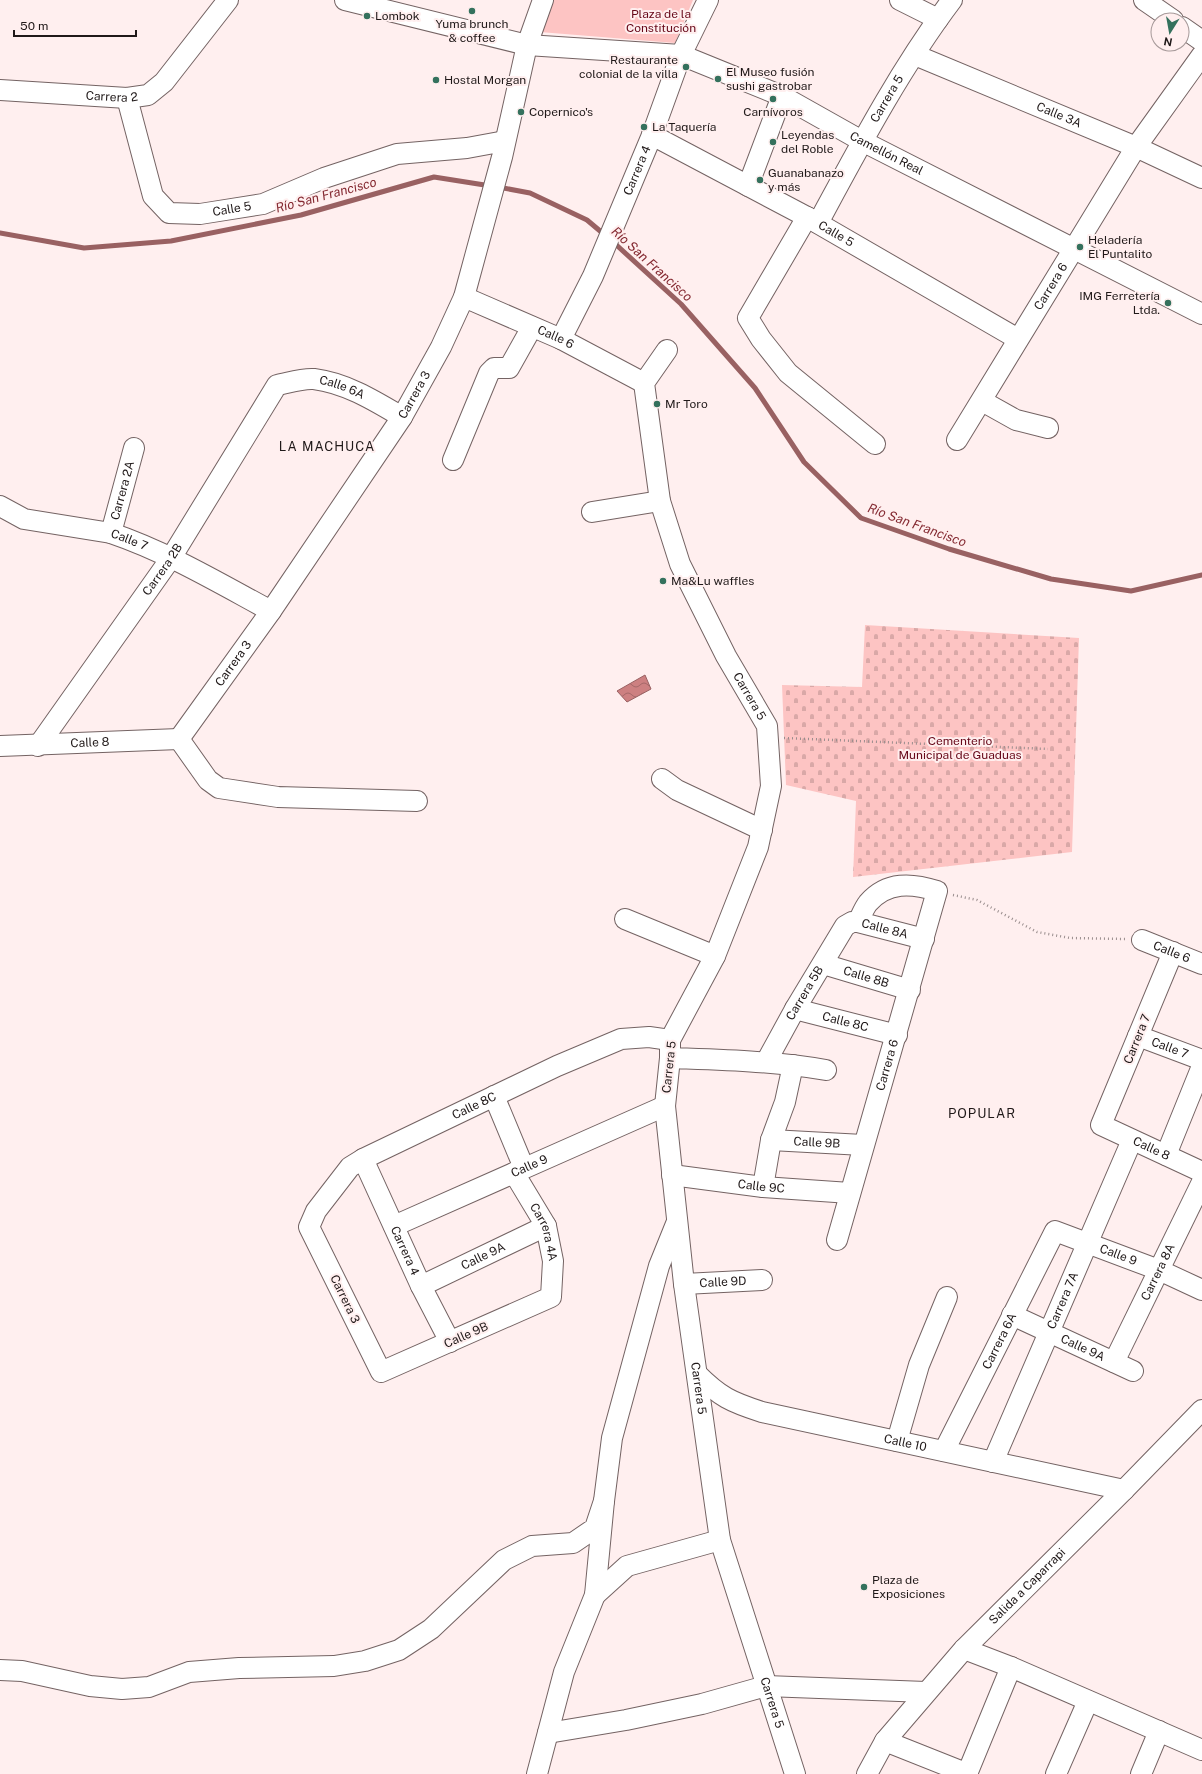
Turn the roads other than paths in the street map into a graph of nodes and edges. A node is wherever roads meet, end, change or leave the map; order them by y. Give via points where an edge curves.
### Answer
1 (228, 0) edge
2 (344, 0) edge
3 (543, 0) edge
4 (708, 0) edge
5 (900, 0) edge
6 (952, 0) edge
7 (1144, 0) edge
8 (1161, 12) edge
9 (938, 19) junction
10 (1190, 33) edge
11 (1202, 41) edge
12 (527, 45) junction
13 (681, 55) junction
14 (915, 55) junction
15 (1202, 55) edge
16 (0, 90) edge
17 (782, 96) junction
18 (127, 98) junction
19 (652, 135) junction
20 (862, 141) junction
21 (1136, 147) junction
22 (504, 149) junction
23 (1202, 178) edge
24 (748, 186) junction
25 (813, 220) junction
26 (1072, 249) junction
27 (464, 296) junction
28 (1202, 314) edge
29 (532, 327) junction
30 (561, 339) junction
31 (1018, 339) junction
32 (667, 350) dead end
33 (644, 383) junction
34 (277, 385) joint
35 (982, 401) junction
36 (402, 417) junction
37 (1048, 428) dead end
38 (957, 440) dead end
39 (875, 444) dead end
40 (134, 448) dead end
41 (453, 460) dead end
42 (660, 501) junction
43 (0, 506) edge
44 (592, 512) dead end
45 (111, 533) junction
46 (171, 558) junction
47 (272, 610) junction
48 (179, 739) junction
49 (0, 746) edge
50 (38, 746) junction
51 (662, 779) dead end
52 (416, 801) dead end
53 (762, 830) junction
54 (625, 919) dead end
55 (852, 924) junction
56 (924, 939) junction
57 (1142, 940) road end
58 (1173, 952) junction
59 (715, 956) junction
60 (823, 964) junction
61 (1202, 964) edge
62 (910, 990) junction
63 (795, 1009) junction
64 (897, 1035) junction
65 (1138, 1036) junction
66 (670, 1049) junction
67 (1202, 1060) edge
68 (766, 1062) junction
69 (793, 1064) junction
70 (1202, 1066) edge
71 (826, 1070) dead end
72 (494, 1096) junction
73 (665, 1106) junction
74 (1102, 1125) joint
75 (771, 1140) junction
76 (1132, 1140) junction
77 (863, 1145) junction
78 (1166, 1156) junction
79 (363, 1159) junction
80 (519, 1170) junction
81 (1202, 1172) edge
82 (672, 1176) junction
83 (1202, 1182) edge
84 (763, 1187) junction
85 (850, 1193) junction
86 (677, 1222) junction
87 (394, 1226) junction
88 (546, 1226) junction
89 (309, 1227) joint
90 (1055, 1231) joint
91 (837, 1240) dead end
92 (1087, 1243) junction
93 (1159, 1270) junction
94 (762, 1280) dead end
95 (684, 1284) junction
96 (421, 1286) junction
97 (1202, 1290) edge
98 (551, 1297) joint
99 (947, 1297) dead end
100 (1012, 1315) junction
101 (1049, 1332) junction
102 (450, 1342) junction
103 (1114, 1362) junction
104 (1133, 1371) dead end
105 (381, 1372) joint
106 (697, 1374) junction
107 (1202, 1410) edge
108 (897, 1441) junction
109 (944, 1451) junction
110 (993, 1462) junction
111 (1124, 1490) junction
112 (604, 1501) junction
113 (720, 1540) junction
114 (595, 1595) junction
115 (964, 1649) junction
116 (1011, 1667) junction
117 (0, 1670) edge
118 (766, 1686) junction
119 (926, 1692) junction
120 (1088, 1701) junction
121 (1159, 1731) junction
122 (548, 1733) junction
123 (885, 1741) junction
124 (1202, 1750) edge
125 (537, 1774) edge
126 (795, 1774) edge
127 (867, 1774) edge
128 (968, 1774) edge
129 (1056, 1774) edge
130 (1141, 1774) edge

1 - 18 street, Carrera 2 via 164,82 148,95
2 - 12 street, Camellón Real
3 - 12 street, Carrera 3
4 - 13 street, Carrera 4
5 - 9 street
6 - 9 street, Carrera 5
7 - 8 street
9 - 14 street, Carrera 5
10 - 11 street
12 - 13 street, Camellón Real
12 - 22 street, Carrera 3
13 - 17 street, Camellón Real
13 - 19 street, Carrera 4
14 - 20 street, Carrera 5
14 - 21 street, Calle 3A
15 - 21 street, Carrera 6
16 - 18 street, Carrera 2
17 - 20 street, Camellón Real
17 - 24 street
18 - 22 street, Calle 5 via 153,196 169,213 200,214 263,204 324,178 397,154 468,148
19 - 24 street, Calle 5
19 - 30 street, Carrera 4 via 593,276
20 - 25 street, Carrera 5
20 - 26 street, Camellón Real
21 - 23 street, Calle 3A
21 - 26 street, Carrera 6
22 - 27 street, Carrera 3
24 - 25 street, Calle 5
25 - 31 street, Calle 5
25 - 39 street, Carrera 5 via 748,318 788,373
26 - 28 street, Camellón Real
26 - 31 street, Carrera 6
27 - 29 street, Calle 6
27 - 36 street, Carrera 3 via 441,347
29 - 30 street, Calle 6
29 - 41 street via 509,368 494,368 489,373
30 - 33 street, Calle 6
31 - 35 street, Carrera 6
32 - 33 street
33 - 42 street, Carrera 5
34 - 36 street, Calle 6A via 313,379 326,382 374,400
34 - 46 street, Carrera 2B
35 - 37 street via 1016,420
35 - 38 street, Carrera 6
36 - 47 street, Carrera 3
40 - 45 street, Carrera 2A
42 - 44 street
42 - 53 street, Carrera 5 via 680,564 726,656 767,726 771,786
43 - 45 street, Calle 7 via 24,519
45 - 46 street, Calle 7
46 - 47 street, Calle 7
46 - 50 street, Carrera 2B
47 - 48 street, Carrera 3
48 - 50 street, Calle 8
48 - 52 street via 208,780 219,788 278,797
49 - 50 street, Calle 8
51 - 53 street via 677,790
53 - 59 street, Carrera 5 via 758,847
54 - 59 street
55 - 56 street, Calle 8A
55 - 56 street, Carrera 6 via 880,892 900,886 919,885 937,891
55 - 60 street, Carrera 5B
56 - 62 street, Carrera 6
57 - 58 street, Calle 6
58 - 61 street, Calle 6
58 - 65 street, Carrera 7
59 - 66 street, Carrera 5
60 - 62 street, Calle 8B
60 - 63 street, Carrera 5B
62 - 64 street, Carrera 6
63 - 64 street, Calle 8C
63 - 68 street, Carrera 5B
64 - 77 street, Carrera 6
65 - 67 street, Calle 7
65 - 74 street, Carrera 7
66 - 68 street
66 - 72 street, Calle 8C via 649,1037 621,1039
66 - 73 street, Carrera 5
68 - 69 street
69 - 71 street
69 - 75 street via 785,1102
70 - 78 street
72 - 79 street, Calle 8C
72 - 80 street, Carrera 4A
73 - 80 street, Calle 9
73 - 82 street, Carrera 5
74 - 76 street, Calle 8
75 - 77 street, Calle 9B
75 - 84 street
76 - 78 street, Calle 8
76 - 92 street, Carrera 7A
77 - 85 street, Carrera 6
78 - 81 street, Calle 8
79 - 87 street, Carrera 4
79 - 89 street, Calle 8C via 350,1167 316,1211
80 - 87 street, Calle 9
80 - 88 street, Carrera 4A
82 - 84 street, Calle 9C
82 - 86 street, Carrera 5
83 - 93 street, Carrera 8A
84 - 85 street, Calle 9C
85 - 91 street, Carrera 6
86 - 95 street, Carrera 5
86 - 112 street via 659,1266 612,1438
87 - 96 street, Carrera 4
88 - 96 street, Calle 9A
88 - 98 street, Carrera 4A via 553,1261
89 - 105 street, Carrera 3
90 - 92 street, Calle 9
90 - 100 street, Carrera 6A
92 - 93 street, Calle 9
92 - 101 street, Carrera 7A
93 - 97 street, Calle 9
93 - 103 street, Carrera 8A
94 - 95 street, Calle 9D
95 - 106 street, Carrera 5
96 - 102 street, Carrera 4
98 - 102 street, Calle 9B
99 - 108 street via 919,1365
100 - 101 street, Calle 9A
100 - 109 street, Carrera 6A
101 - 103 street, Calle 9A
101 - 110 street, Carrera 7A
102 - 105 street, Calle 9B
103 - 104 street, Calle 9A
106 - 108 street, Calle 10 via 712,1389 734,1403 762,1412
106 - 113 street, Carrera 5
107 - 111 street, Salida a Caparrapi
108 - 109 street, Calle 10
109 - 110 street, Calle 10
110 - 111 street, Calle 10
111 - 115 street, Salida a Caparrapi
112 - 114 street
112 - 117 street via 595,1528 573,1543 532,1546 504,1560 431,1628 399,1650 365,1661 334,1666 189,1672 149,1687 122,1689 90,1686 22,1671
113 - 114 street via 627,1566
113 - 118 street, Carrera 5
114 - 122 street via 564,1672
115 - 116 street
115 - 119 street, Salida a Caparrapi
116 - 120 street
116 - 128 street
118 - 119 street
118 - 122 street via 626,1720
118 - 126 street, Carrera 5
119 - 123 street, Salida a Caparrapi
120 - 121 street
120 - 129 street
121 - 124 street
121 - 130 street
122 - 125 street
123 - 127 street, Salida a Caparrapi
123 - 128 street

